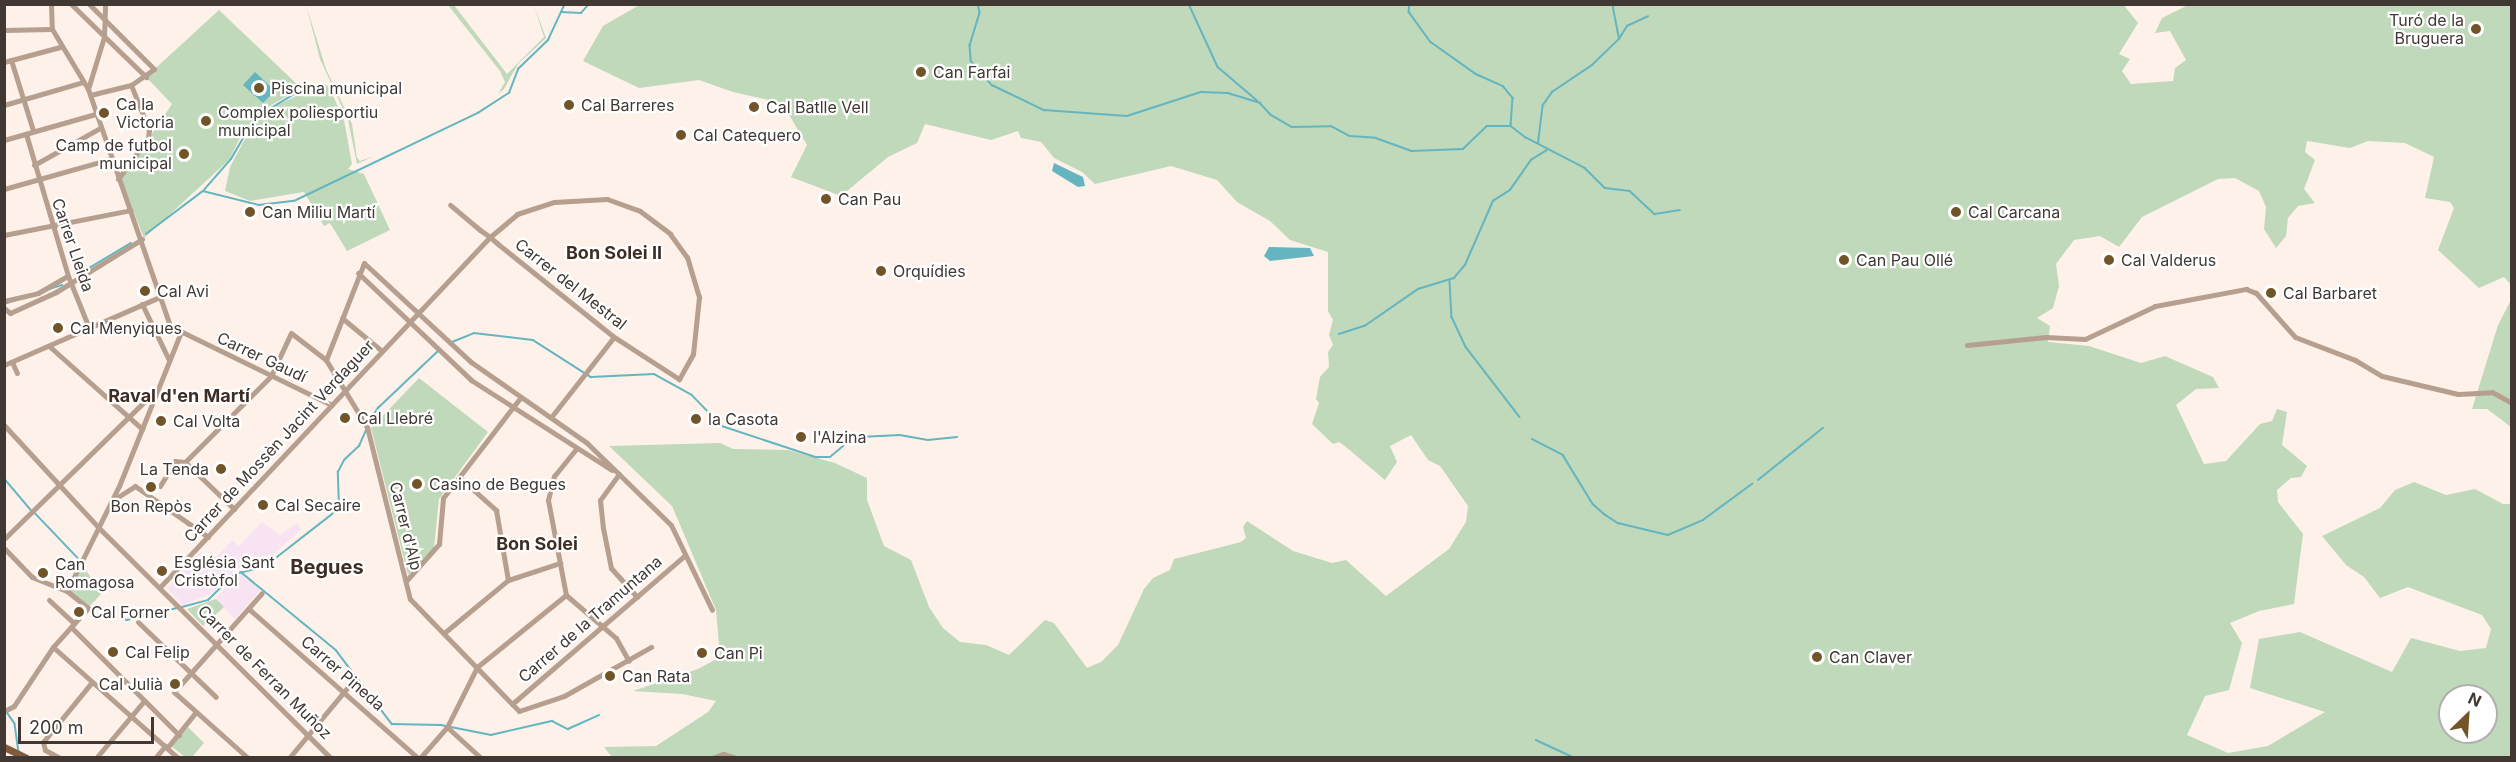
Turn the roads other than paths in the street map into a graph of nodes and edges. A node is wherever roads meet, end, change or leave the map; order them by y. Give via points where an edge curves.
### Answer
1 (51, 4) edge
2 (71, 4) edge
3 (89, 4) edge
4 (105, 4) edge
5 (106, 21) junction
6 (52, 29) junction
7 (4, 30) edge
8 (104, 37) junction
9 (60, 46) junction
10 (11, 60) junction
11 (4, 62) edge
12 (146, 78) junction
13 (83, 82) junction
14 (131, 85) junction
15 (89, 92) junction
16 (24, 99) junction
17 (4, 105) edge
18 (95, 114) junction
19 (100, 128) junction
20 (33, 130) junction
21 (26, 134) junction
22 (4, 140) edge
23 (110, 159) junction
24 (34, 165) junction
25 (118, 179) junction
26 (37, 180) junction
27 (4, 189) edge
28 (450, 205) dead end
29 (131, 210) junction
30 (52, 227) junction
31 (4, 236) edge
32 (489, 237) junction
33 (142, 240) junction
34 (358, 273) junction
35 (68, 276) junction
36 (71, 284) junction
37 (157, 298) junction
38 (4, 301) edge
39 (142, 304) junction
40 (4, 308) edge
41 (417, 314) junction
42 (342, 318) junction
43 (409, 322) junction
44 (89, 328) junction
45 (180, 334) junction
46 (614, 337) junction
47 (1967, 345) dead end
48 (49, 346) junction
49 (382, 351) junction
50 (169, 360) junction
51 (326, 360) junction
52 (12, 362) junction
53 (4, 365) edge
54 (17, 373) dead end
55 (271, 376) junction
56 (679, 379) joint
57 (347, 389) junction
58 (156, 390) junction
59 (520, 398) junction
60 (2511, 403) edge
61 (332, 405) junction
62 (513, 408) junction
63 (558, 408) junction
64 (552, 416) junction
65 (126, 419) junction
66 (563, 424) junction
67 (4, 425) edge
68 (142, 429) junction
69 (576, 449) junction
70 (185, 462) junction
71 (619, 474) junction
72 (459, 477) junction
73 (58, 486) junction
74 (160, 486) dead end
75 (113, 500) junction
76 (234, 509) junction
77 (98, 527) junction
78 (208, 537) junction
79 (4, 539) edge
80 (4, 548) edge
81 (685, 555) junction
82 (560, 563) junction
83 (508, 579) junction
84 (406, 581) junction
85 (160, 587) junction
86 (68, 591) junction
87 (262, 593) dead end
88 (566, 595) junction
89 (637, 597) junction
90 (49, 600) dead end
91 (249, 609) junction
92 (712, 610) dead end
93 (138, 622) dead end
94 (73, 625) junction
95 (600, 627) junction
96 (444, 633) junction
97 (216, 644) junction
98 (53, 647) junction
99 (651, 647) dead end
100 (629, 661) junction
101 (477, 667) junction
102 (190, 673) junction
103 (92, 682) junction
104 (346, 689) junction
105 (216, 697) dead end
106 (144, 701) junction
107 (512, 704) junction
108 (6, 711) edge
109 (195, 713) junction
110 (130, 716) junction
111 (446, 727) junction
112 (179, 735) junction
113 (308, 735) junction
114 (166, 747) junction
115 (7, 748) edge
116 (26, 757) edge
117 (60, 758) edge
118 (96, 758) edge
119 (155, 758) edge
120 (178, 758) edge
121 (248, 758) edge
122 (289, 758) edge
123 (331, 758) edge
124 (419, 758) edge
125 (481, 758) edge
126 (712, 758) edge
127 (736, 758) edge

1 - 6 street
2 - 8 street
3 - 5 street
4 - 5 street
5 - 8 street
5 - 12 street via 154,69
6 - 7 street
6 - 9 street
8 - 12 street
8 - 15 street
9 - 10 street
9 - 13 street
10 - 11 street
10 - 16 street
12 - 14 street
13 - 15 street
13 - 16 street
14 - 15 street
14 - 25 street via 149,130 148,138
15 - 18 street
16 - 17 street
16 - 20 street
18 - 19 street
18 - 20 street
19 - 23 street
19 - 24 street
20 - 21 street
21 - 22 street
21 - 24 street, Carrer Lleida
23 - 25 street
23 - 26 street
24 - 26 street, Carrer Lleida
25 - 29 street
26 - 27 street
26 - 30 street, Carrer Lleida
28 - 32 street, Carrer del Mestral
29 - 30 street
29 - 33 street
30 - 31 street
30 - 35 street, Carrer Lleida
32 - 41 street, Carrer de Mossèn Jacint Verdaguer
32 - 46 street, Carrer del Mestral
32 - 56 street, Carrer de Mossèn Jacint Verdaguer via 517,214 554,202 581,199 607,199 658,222 687,258 699,297 693,354
33 - 36 street
33 - 37 street
34 - 41 street via 364,263
34 - 42 street
34 - 43 street
35 - 36 street, Carrer Lleida
35 - 38 street via 38,292
36 - 40 street via 10,313
36 - 44 street, Carrer Lleida
37 - 39 street
37 - 45 street via 170,326
39 - 44 street
39 - 50 street
41 - 43 street, Carrer de Mossèn Jacint Verdaguer
41 - 59 street
42 - 49 street
42 - 51 street
43 - 49 street, Carrer de Mossèn Jacint Verdaguer
43 - 62 street via 471,380
44 - 48 street
45 - 50 street
45 - 55 street, Carrer Gaudí
46 - 56 street, Carrer del Mestral
46 - 63 street
47 - 60 street via 2046,337 2085,339 2151,307 2252,290 2291,334 2355,360 2388,379 2458,394 2492,392
48 - 52 street
48 - 65 street
49 - 57 street, Carrer de Mossèn Jacint Verdaguer
50 - 58 street
51 - 55 street, Carrer d'Alp via 291,333
51 - 57 street, Carrer d'Alp
52 - 53 street
52 - 54 street
55 - 61 street, Carrer Gaudí
55 - 70 street
57 - 61 street, Carrer de Mossèn Jacint Verdaguer
57 - 84 street, Carrer d'Alp via 368,433
58 - 65 street
58 - 68 street
59 - 62 street
59 - 64 street
61 - 76 street, Carrer de Mossèn Jacint Verdaguer
62 - 69 street
62 - 72 street
63 - 64 street
63 - 66 street
64 - 66 street
65 - 68 street
65 - 73 street
66 - 71 street
67 - 73 street, Carrer de Ferran Muñoz
68 - 75 street
69 - 71 street
69 - 82 street via 554,476 548,495
70 - 74 street via 175,461
70 - 76 street
71 - 81 street via 671,525
71 - 89 street via 600,500 603,528 611,568
72 - 83 street via 496,510
72 - 84 street via 443,498 439,544
73 - 77 street, Carrer de Ferran Muñoz
73 - 79 street
75 - 77 street
75 - 78 street via 135,486
76 - 78 street, Carrer de Mossèn Jacint Verdaguer
77 - 85 street, Carrer de Ferran Muñoz
77 - 86 street
78 - 85 street, Carrer de Mossèn Jacint Verdaguer
80 - 86 street via 32,577
81 - 89 street, Carrer de la Tramuntana
81 - 92 street
82 - 83 street
82 - 88 street
83 - 96 street
84 - 96 street, Carrer d'Alp via 410,599
85 - 97 street, Carrer de Ferran Muñoz
86 - 94 street via 88,608
87 - 91 street
88 - 95 street
88 - 101 street
89 - 95 street, Carrer de la Tramuntana
90 - 94 street
91 - 97 street
91 - 104 street, Carrer Pineda
93 - 102 street
94 - 98 street
94 - 106 street
95 - 100 street via 616,638
95 - 107 street, Carrer de la Tramuntana
96 - 101 street, Carrer d'Alp
97 - 102 street
97 - 113 street, Carrer de Ferran Muñoz
98 - 103 street
98 - 108 street via 14,706
99 - 100 street
100 - 107 street, Carrer d'Alp via 564,696 519,711
101 - 107 street, Carrer d'Alp
101 - 111 street
102 - 105 street
102 - 109 street via 174,692
103 - 110 street
103 - 117 street via 47,736 43,746
104 - 113 street
104 - 124 street, Carrer Pineda
106 - 110 street
106 - 112 street
109 - 112 street
109 - 121 street
110 - 114 street
110 - 118 street
111 - 124 street
111 - 125 street
112 - 114 street
113 - 122 street
113 - 123 street, Carrer de Ferran Muñoz
114 - 119 street
114 - 120 street
115 - 116 main road
126 - 127 street via 723,754

